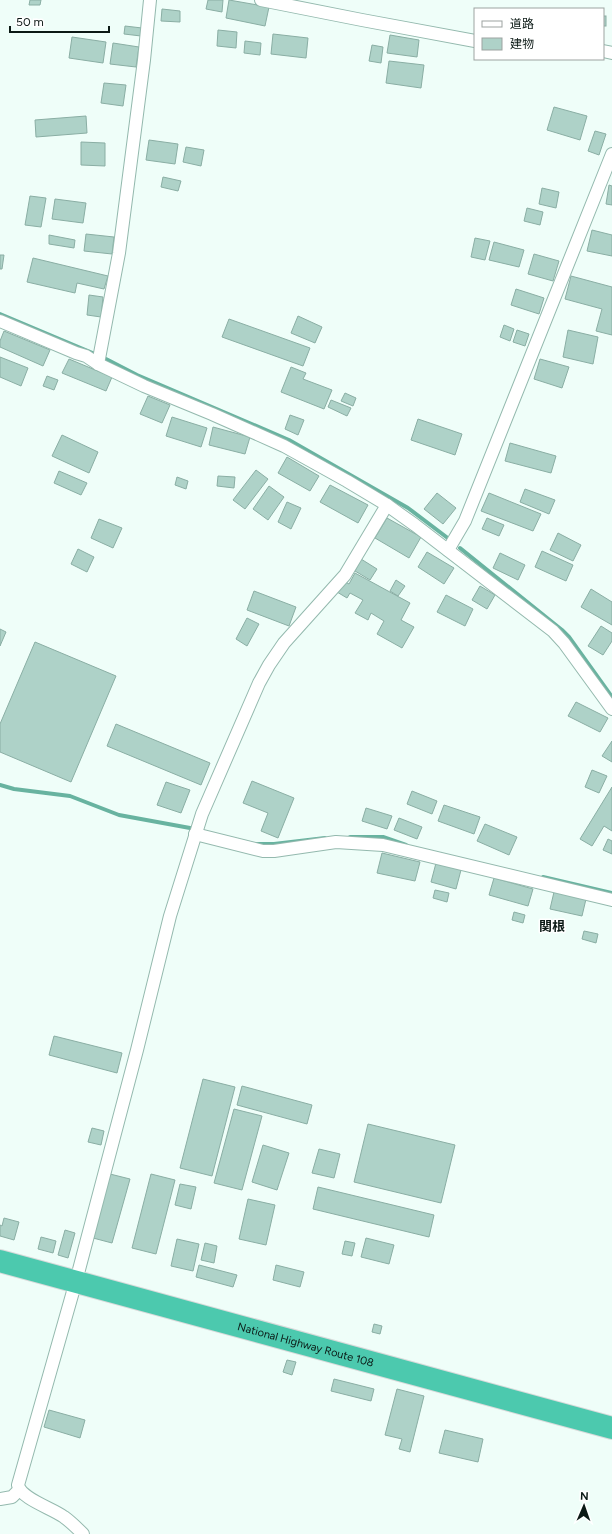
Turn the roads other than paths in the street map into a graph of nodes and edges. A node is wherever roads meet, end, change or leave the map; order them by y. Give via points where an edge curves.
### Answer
1 (150, 0) edge
2 (261, 0) edge
3 (474, 41) edge
4 (612, 154) edge
5 (0, 321) edge
6 (98, 364) junction
7 (387, 505) junction
8 (448, 550) junction
9 (612, 709) edge
10 (195, 834) junction
11 (612, 900) edge
12 (0, 1261) edge
13 (76, 1281) junction
14 (612, 1428) edge
15 (19, 1490) junction
16 (0, 1499) edge
17 (83, 1534) edge

1 - 6 street via 119,253
2 - 3 street
4 - 8 street via 465,521
5 - 6 street via 86,356
6 - 7 street via 284,446
7 - 8 street
7 - 10 street via 345,575 284,643 269,665
8 - 9 street via 553,631
10 - 11 street via 263,851 336,842 383,845
10 - 13 street via 170,916
12 - 13 highway, National Highway Route 108
13 - 14 highway, National Highway Route 108
13 - 15 street via 18,1485
15 - 16 street via 12,1497
15 - 17 street via 64,1517

